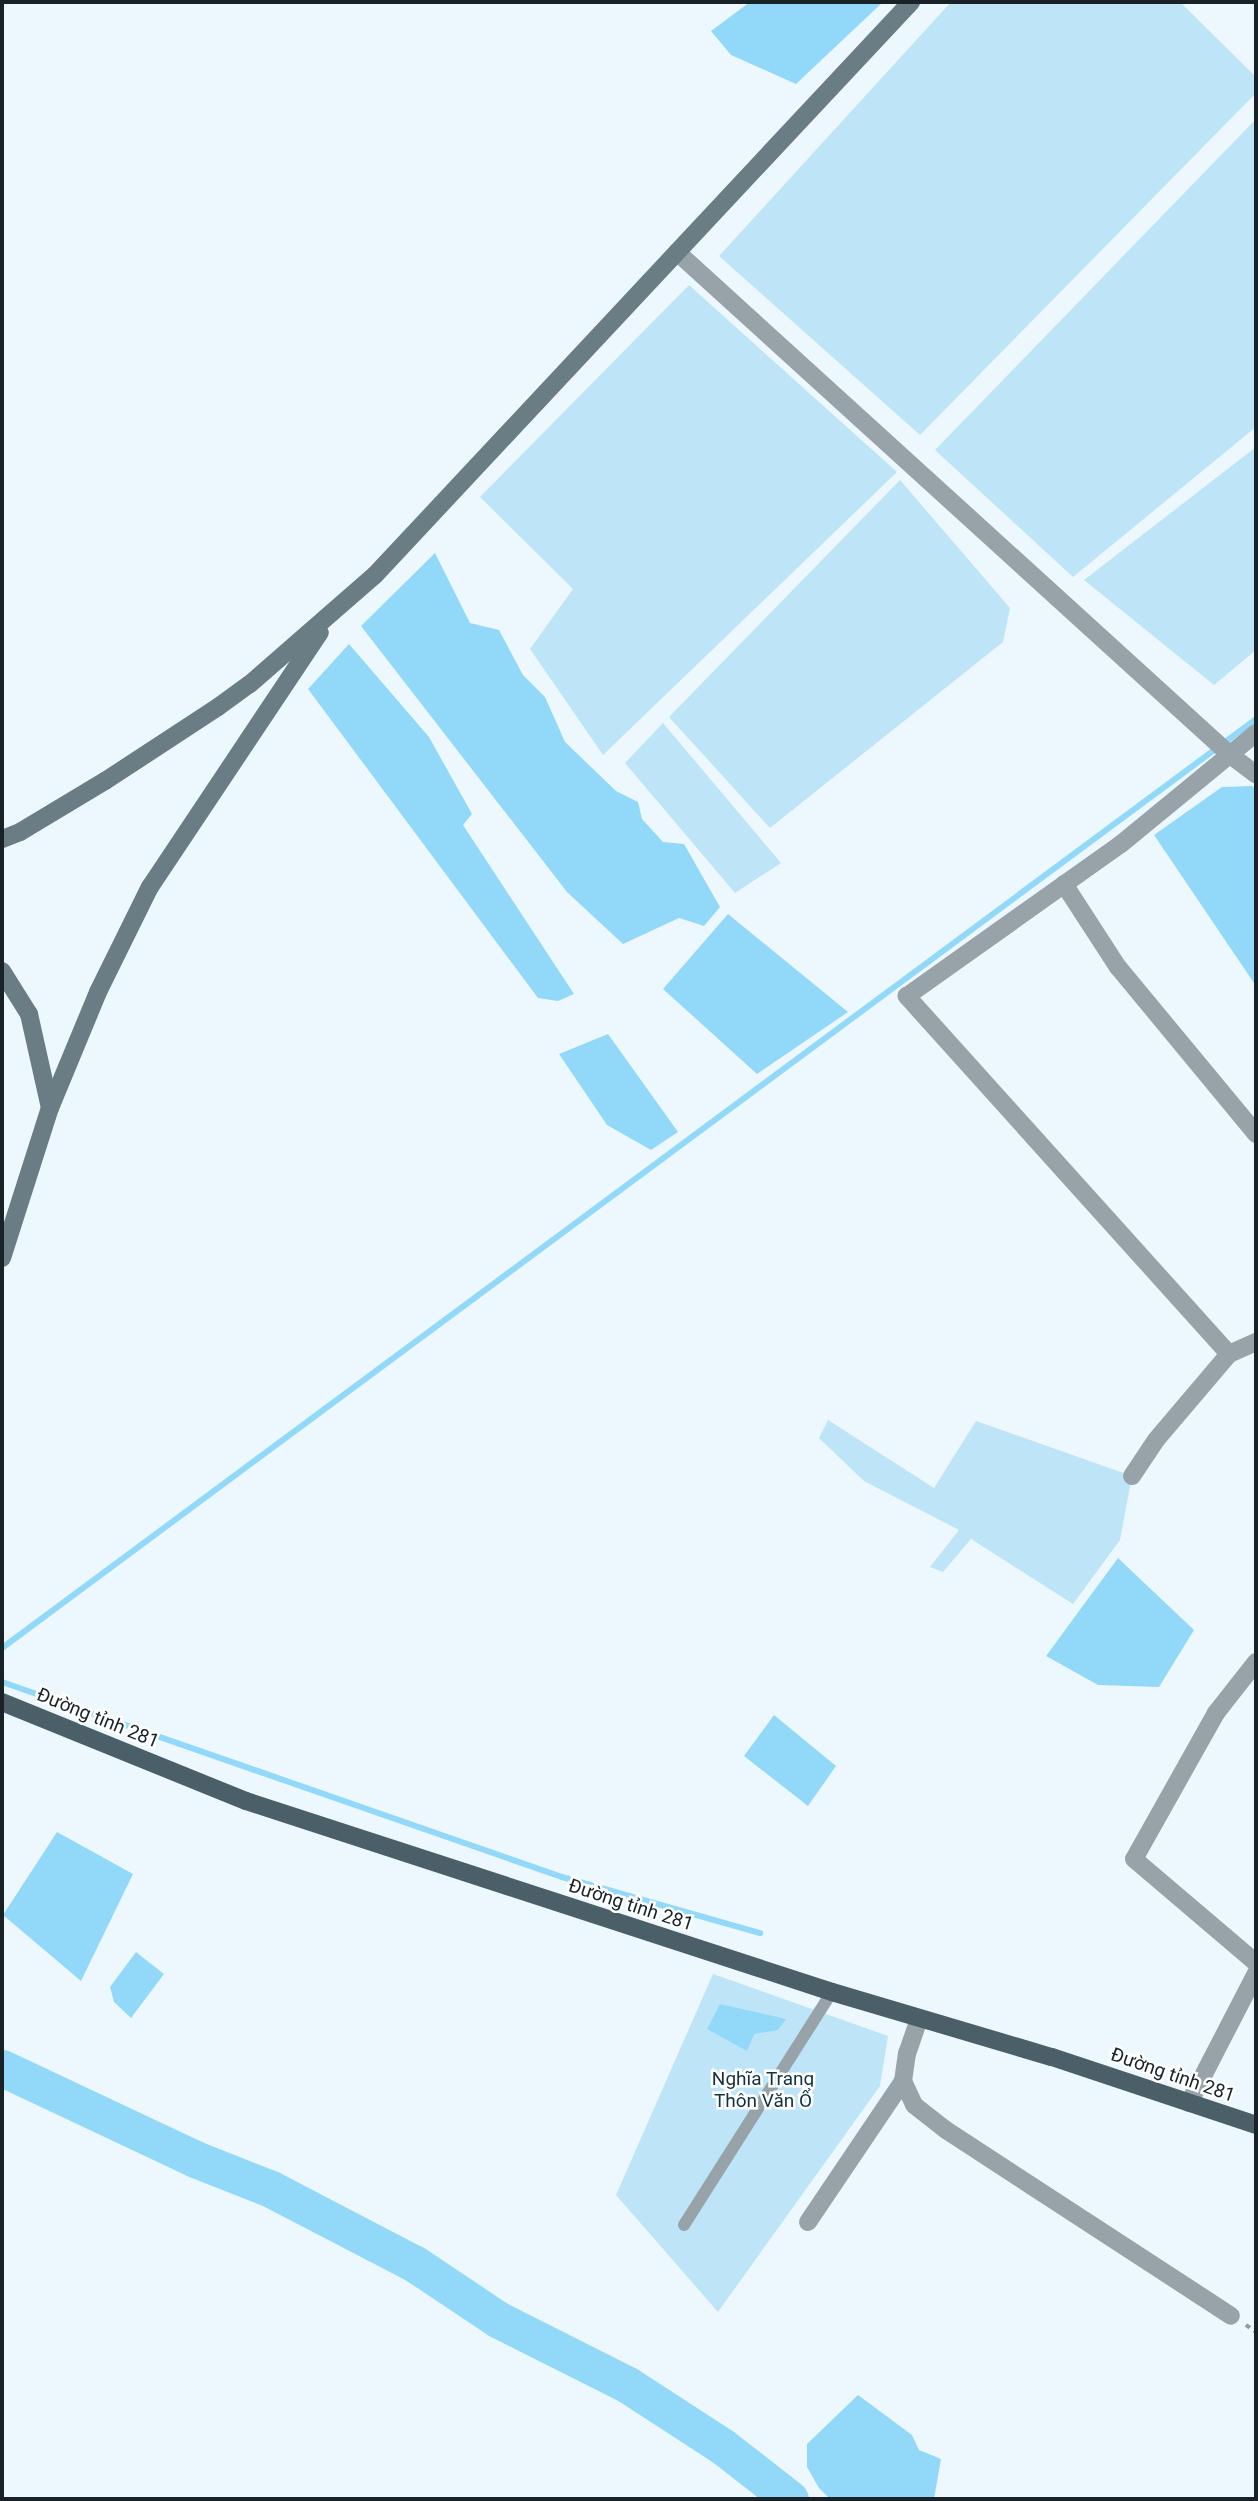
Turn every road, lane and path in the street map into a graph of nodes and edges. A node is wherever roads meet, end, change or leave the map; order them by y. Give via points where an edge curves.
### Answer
1 (911, 2) edge
2 (677, 252) junction
3 (332, 614) junction
4 (1256, 733) edge
5 (1229, 754) junction
6 (1256, 774) edge
7 (2, 839) edge
8 (1064, 884) junction
9 (2, 971) edge
10 (50, 1108) junction
11 (1256, 1134) edge
12 (2, 1258) edge
13 (1256, 1342) edge
14 (1229, 1354) junction
15 (1132, 1476) dead end
16 (1256, 1662) edge
17 (2, 1702) edge
18 (1256, 1963) edge
19 (1256, 1973) edge
20 (832, 1992) junction
21 (919, 2019) junction
22 (903, 2081) junction
23 (1189, 2103) junction
24 (1256, 2125) edge
25 (808, 2222) dead end
26 (684, 2225) dead end
27 (1231, 2316) dead end

1 - 2 main road
2 - 3 main road
2 - 5 street
3 - 7 main road via 218,707 105,781
3 - 10 main road via 149,887 98,992
4 - 5 street
5 - 6 street
5 - 8 street via 1121,845
8 - 11 street via 1118,967
8 - 14 street via 907,996
9 - 10 main road via 29,1014
10 - 12 main road
13 - 14 street
14 - 15 street via 1156,1440
16 - 18 street via 1216,1713 1134,1859
17 - 20 main road, Đường tỉnh 281 via 246,1801
19 - 23 street
20 - 21 main road, Đường tỉnh 281
20 - 26 lane
21 - 22 street
21 - 23 main road, Đường tỉnh 281
22 - 25 street
22 - 27 street via 914,2105 946,2130
23 - 24 main road, Đường tỉnh 281

